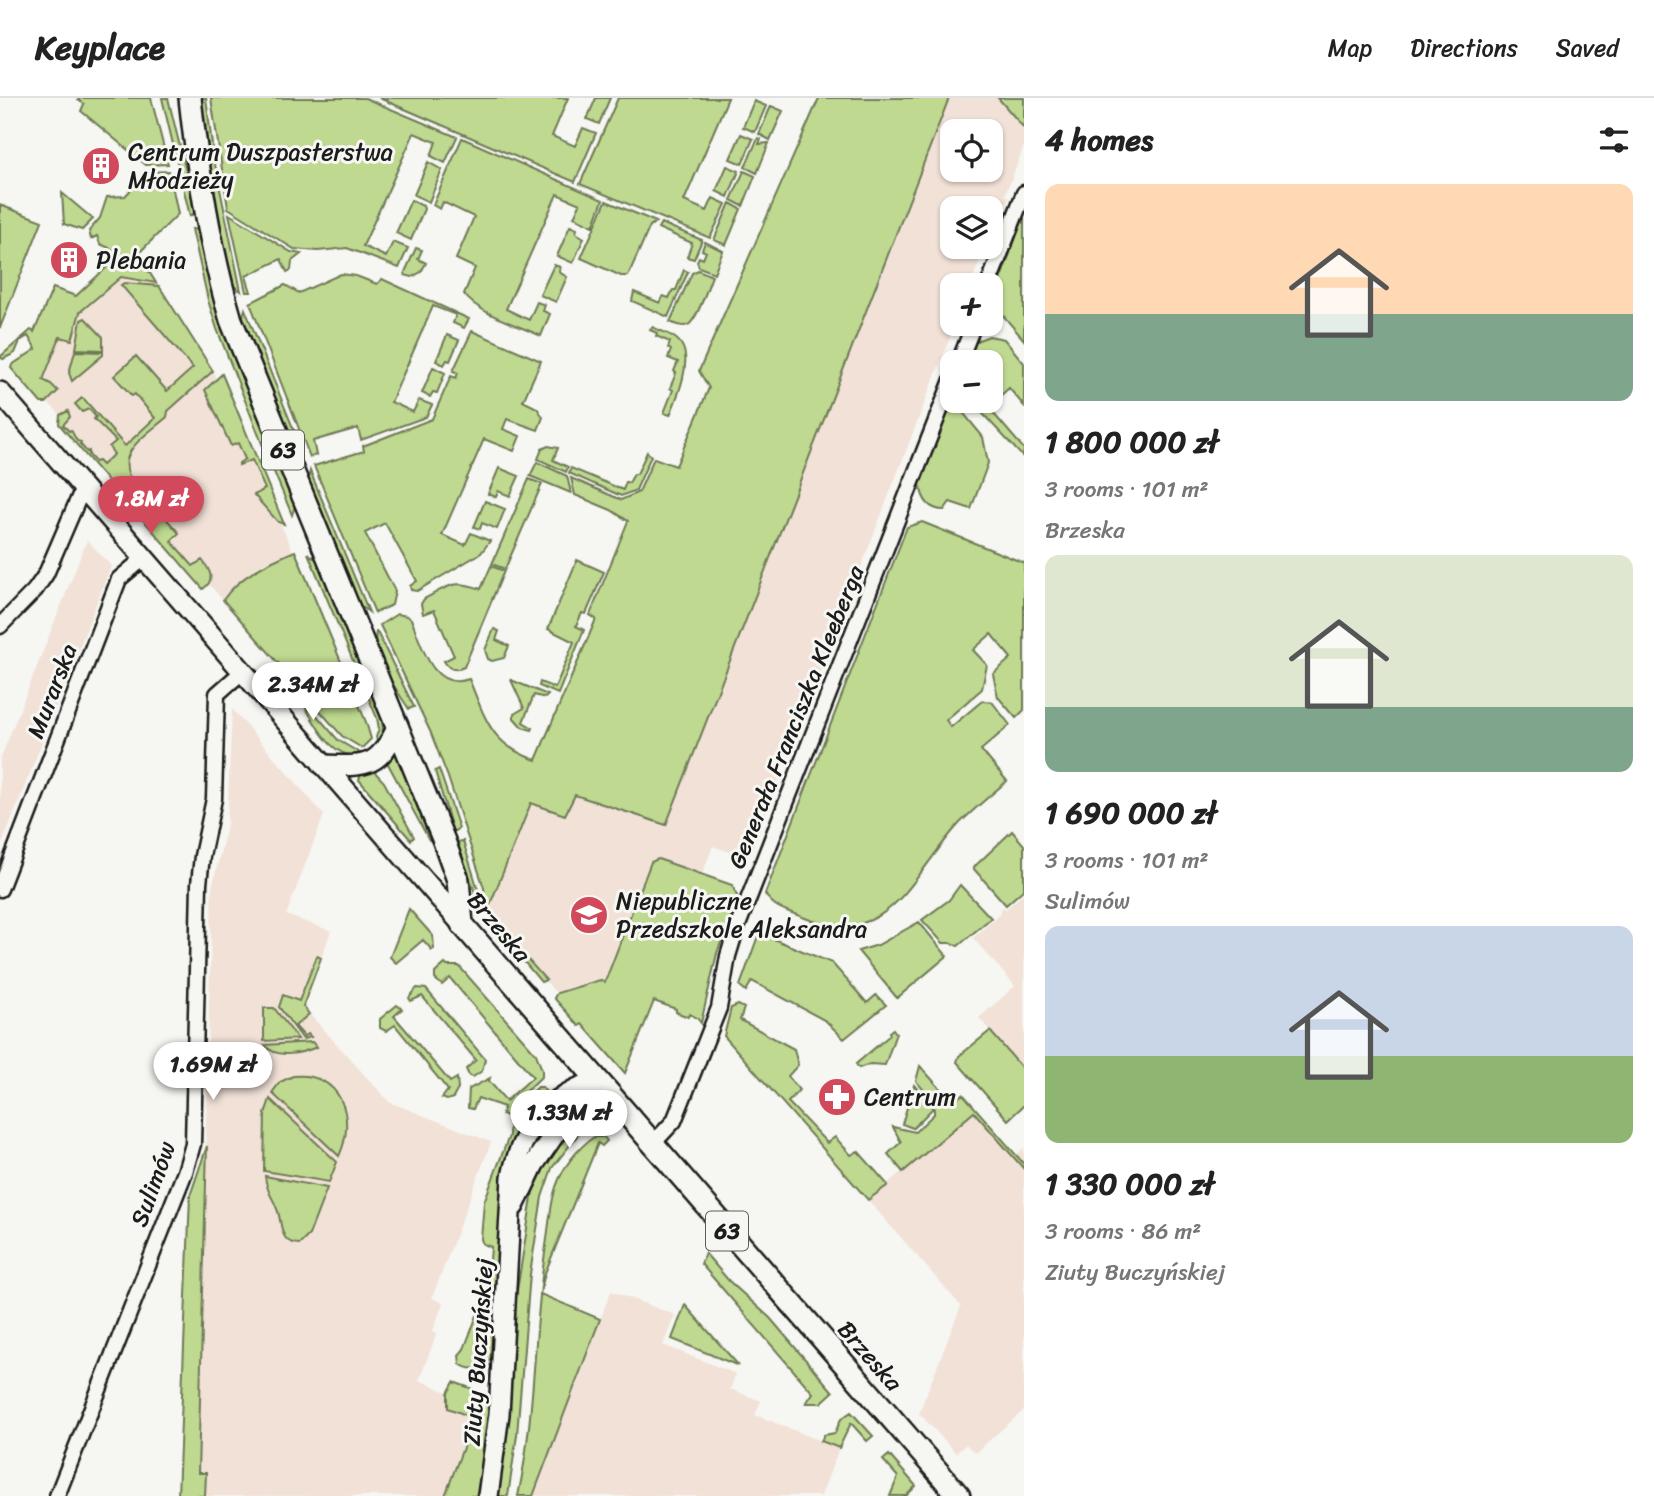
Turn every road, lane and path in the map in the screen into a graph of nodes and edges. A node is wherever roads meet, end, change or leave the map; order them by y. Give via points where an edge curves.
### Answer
1 (176, 98) edge
2 (190, 98) edge
3 (197, 165) junction
4 (1024, 193) edge
5 (993, 273) edge
6 (0, 392) edge
7 (940, 411) edge
8 (83, 488) junction
9 (144, 558) junction
10 (0, 626) edge
11 (242, 671) junction
12 (398, 726) junction
13 (323, 765) junction
14 (0, 889) edge
15 (462, 924) junction
16 (597, 1080) junction
17 (650, 1142) junction
18 (57, 1496) edge
19 (488, 1496) edge
20 (959, 1496) edge

1 - 3 main road, 63
2 - 3 main road, 63
3 - 12 main road, 63 via 237,336
4 - 5 street
6 - 8 street, Brzeska
7 - 17 street, Generała Franciszka Kleeberga via 735,933 711,1030 674,1121
8 - 9 street, Brzeska
8 - 10 street via 46,574
9 - 11 street, Brzeska
9 - 14 street, Murarska via 119,579
11 - 13 street, Brzeska
11 - 18 street, Sulimów via 217,694 214,799 200,884 193,1144
12 - 13 street via 388,746 368,764
12 - 15 main road, 63 via 458,880
13 - 15 street, Brzeska
15 - 16 main road, Brzeska / 63
16 - 17 main road, Brzeska / 63
16 - 19 street, Ziuty Buczyńskiej via 575,1087 543,1113 516,1157 499,1414
17 - 20 main road, Brzeska / 63

